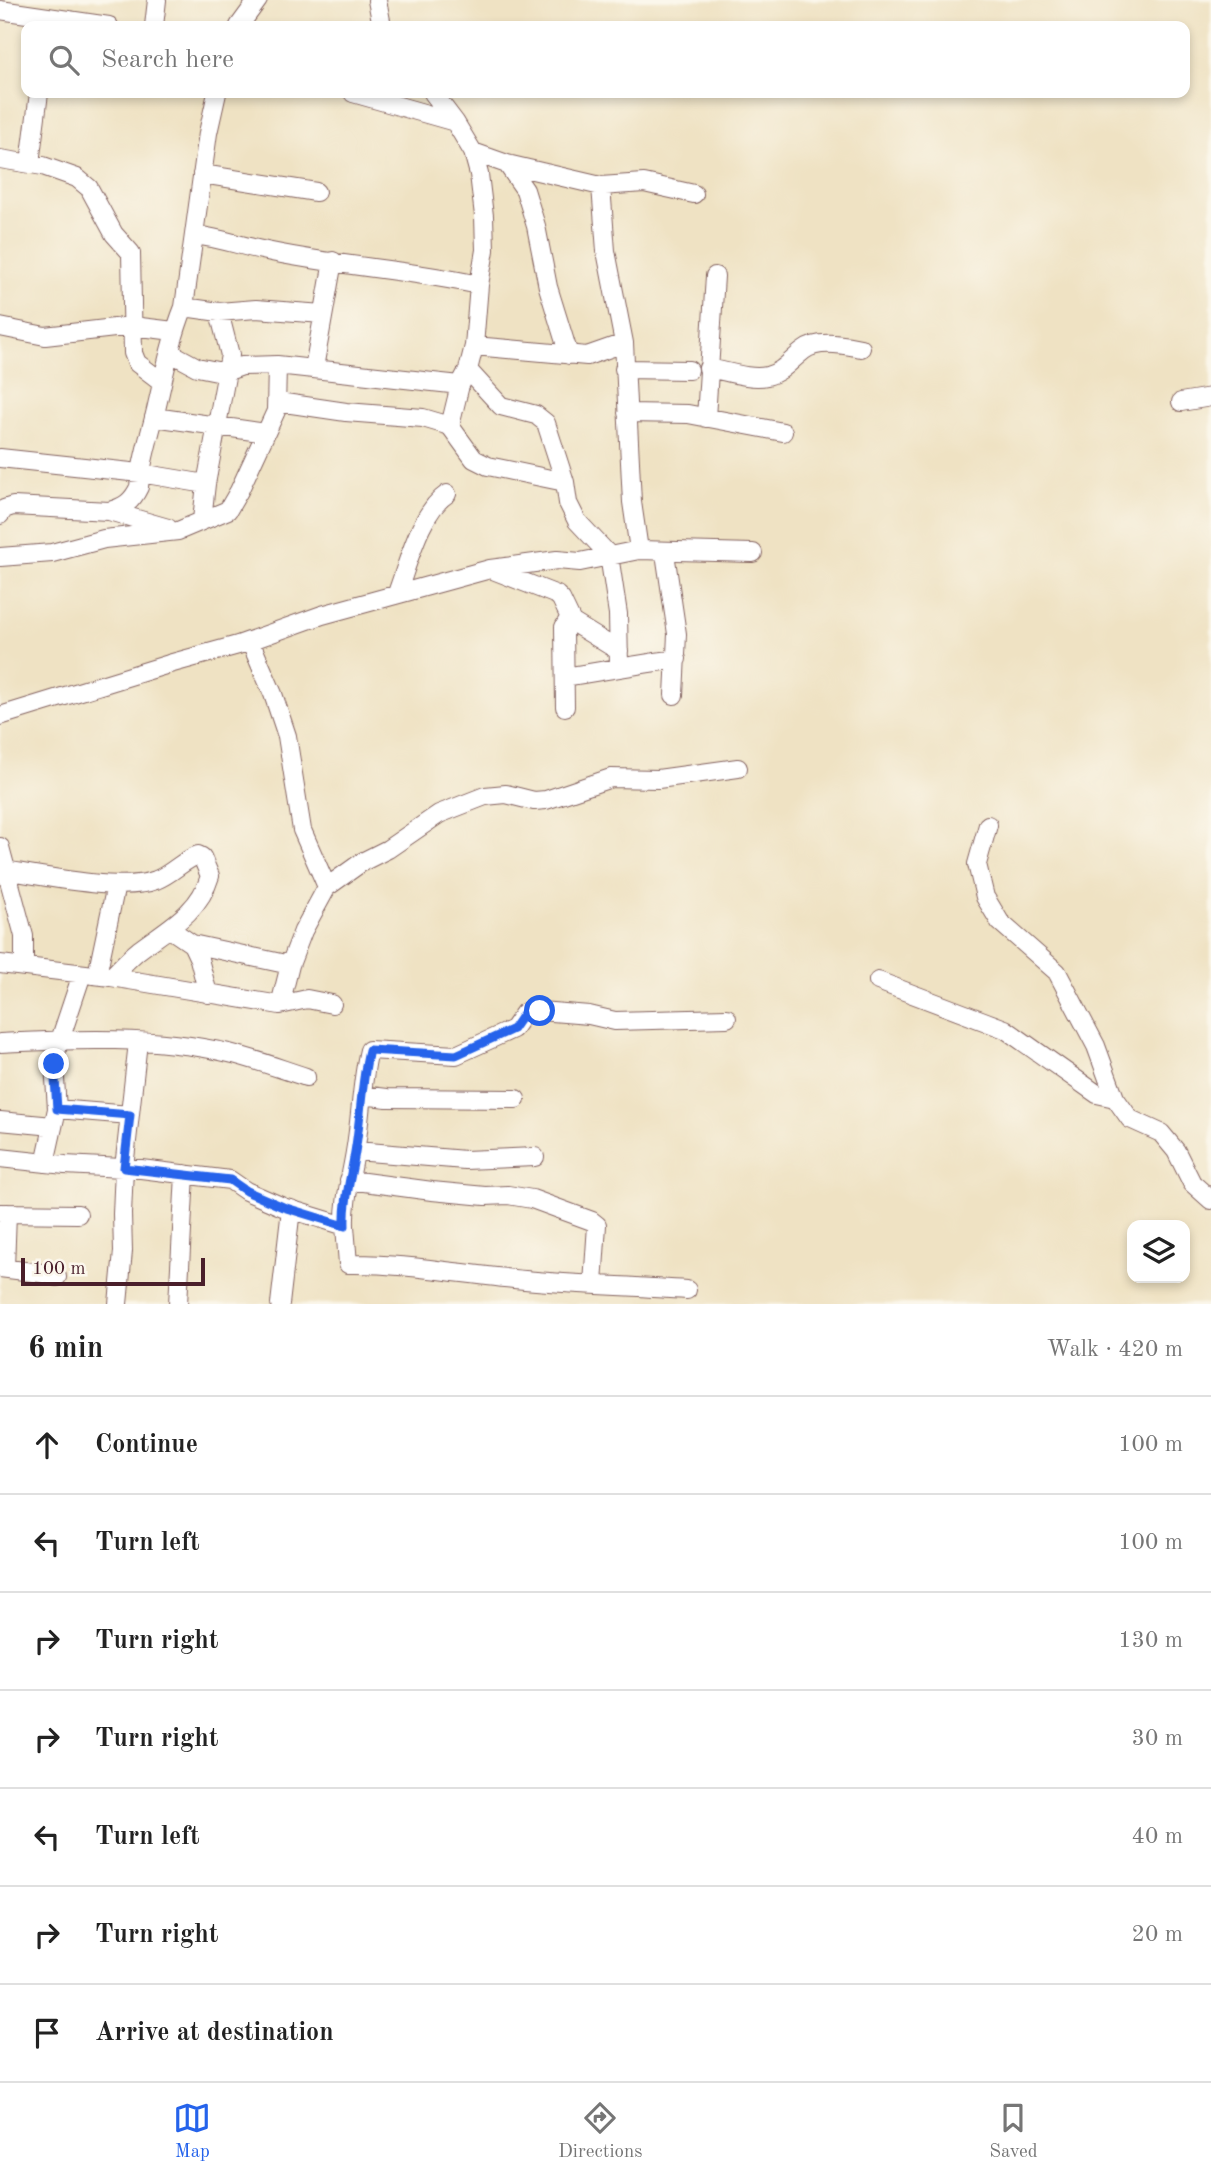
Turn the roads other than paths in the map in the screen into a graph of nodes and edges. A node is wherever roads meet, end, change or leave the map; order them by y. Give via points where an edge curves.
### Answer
1 (157, 0) edge
2 (258, 0) edge
3 (377, 0) edge
4 (0, 10) edge
5 (35, 14) edge
6 (78, 21) edge
7 (155, 21) edge
8 (243, 21) edge
9 (381, 21) edge
10 (38, 98) edge
11 (216, 98) edge
12 (371, 98) edge
13 (437, 98) edge
14 (455, 122) junction
15 (473, 152) junction
16 (0, 159) edge
17 (30, 163) junction
18 (507, 164) junction
19 (202, 174) junction
20 (601, 186) junction
21 (316, 192) dead end
22 (694, 194) dead end
23 (194, 235) junction
24 (332, 261) junction
25 (715, 275) dead end
26 (479, 285) junction
27 (184, 307) junction
28 (219, 312) junction
29 (323, 314) junction
30 (132, 326) junction
31 (0, 327) edge
32 (174, 331) junction
33 (624, 343) junction
34 (474, 346) junction
35 (861, 348) dead end
36 (171, 353) junction
37 (569, 355) junction
38 (278, 365) junction
39 (314, 368) junction
40 (708, 368) junction
41 (624, 369) junction
42 (690, 370) dead end
43 (228, 371) junction
44 (464, 377) junction
45 (162, 382) junction
46 (1211, 397) edge
47 (278, 402) junction
48 (1181, 402) dead end
49 (627, 414) junction
50 (154, 417) junction
51 (706, 418) junction
52 (450, 426) junction
53 (216, 427) junction
54 (783, 432) dead end
55 (265, 433) junction
56 (0, 458) edge
57 (140, 474) junction
58 (565, 482) junction
59 (206, 484) junction
60 (447, 494) dead end
61 (109, 511) junction
62 (0, 515) edge
63 (202, 520) junction
64 (178, 531) junction
65 (639, 551) junction
66 (665, 553) junction
67 (753, 553) dead end
68 (609, 555) junction
69 (0, 557) edge
70 (490, 569) junction
71 (397, 593) junction
72 (569, 618) junction
73 (250, 641) junction
74 (619, 659) junction
75 (677, 659) junction
76 (565, 677) junction
77 (674, 695) dead end
78 (565, 707) dead end
79 (0, 716) edge
80 (738, 768) dead end
81 (988, 825) dead end
82 (0, 848) edge
83 (5, 870) junction
84 (116, 885) junction
85 (327, 887) junction
86 (170, 929) junction
87 (192, 944) junction
88 (0, 964) edge
89 (290, 965) junction
90 (24, 967) junction
91 (97, 976) junction
92 (878, 981) dead end
93 (208, 994) junction
94 (332, 1004) dead end
95 (280, 1005) junction
96 (727, 1018) dead end
97 (60, 1039) junction
98 (138, 1042) junction
99 (0, 1043) edge
100 (306, 1077) dead end
101 (362, 1095) junction
102 (1115, 1098) junction
103 (516, 1099) dead end
104 (130, 1115) junction
105 (55, 1117) junction
106 (0, 1121) edge
107 (356, 1151) junction
108 (535, 1157) dead end
109 (0, 1158) edge
110 (45, 1163) junction
111 (124, 1168) junction
112 (185, 1174) junction
113 (349, 1180) junction
114 (1211, 1200) edge
115 (291, 1209) junction
116 (4, 1213) edge
117 (78, 1214) dead end
118 (345, 1226) junction
119 (2, 1268) edge
120 (57, 1277) dead end
121 (593, 1284) junction
122 (687, 1290) dead end
123 (118, 1304) edge
124 (178, 1304) edge
125 (280, 1304) edge

1 - 7 street
2 - 8 street
3 - 9 street
4 - 5 street
5 - 6 street
10 - 17 street
11 - 19 street
12 - 14 street
13 - 14 street
14 - 15 street
15 - 18 street
15 - 26 street via 484,227
16 - 17 street
17 - 30 street via 77,178 89,187 114,234 131,253
18 - 20 street
18 - 37 street via 525,190
19 - 21 street
19 - 23 street
20 - 22 street via 644,183
20 - 33 street via 608,262
23 - 24 street
23 - 27 street
24 - 26 street
24 - 29 street
25 - 40 street
26 - 34 street
27 - 28 street
27 - 32 street
28 - 29 street via 256,309
28 - 43 street via 230,355
29 - 39 street
30 - 31 street via 45,336
30 - 32 street
30 - 45 street via 137,363
32 - 36 street
33 - 37 street via 587,356
33 - 41 street
34 - 37 street
34 - 44 street
35 - 40 street via 838,344 805,348 787,366 757,378
36 - 43 street via 197,367
36 - 45 street
38 - 39 street
38 - 43 street
38 - 47 street
39 - 44 street
40 - 51 street
41 - 42 street
41 - 49 street
43 - 53 street
44 - 52 street
44 - 58 street via 501,406 542,418
45 - 50 street
46 - 48 street
47 - 52 street via 423,418
47 - 55 street
49 - 51 street
49 - 65 street
50 - 53 street
50 - 57 street
51 - 54 street
52 - 58 street via 474,459 488,466
53 - 55 street
53 - 59 street
55 - 63 street via 230,508
56 - 57 street
57 - 59 street
57 - 61 street via 134,498
58 - 68 street via 577,521
59 - 63 street
60 - 71 street via 428,514
61 - 62 street via 13,506
61 - 64 street
63 - 64 street
64 - 69 street via 104,539 52,553
65 - 66 street
65 - 68 street
66 - 67 street
66 - 75 street
68 - 70 street via 580,562 557,560
68 - 74 street
70 - 71 street
70 - 72 street via 557,595
71 - 73 street
72 - 74 street
72 - 76 street via 564,627
73 - 79 street
73 - 85 street via 287,736 302,830
74 - 75 street
74 - 76 street via 605,671
75 - 77 street
76 - 78 street
80 - 85 street via 658,779 611,778 546,800 485,796 439,814
81 - 102 street via 977,864 985,897 1000,922 1057,972 1096,1046
82 - 83 street
83 - 84 street
83 - 90 street via 24,936
84 - 86 street via 155,881 191,857 202,857 211,876 206,890 191,912
84 - 91 street
85 - 89 street
86 - 87 street
86 - 91 street
87 - 89 street
87 - 93 street
88 - 90 street
89 - 95 street
90 - 91 street
91 - 93 street
91 - 97 street
92 - 102 street via 1006,1029 1097,1094
93 - 95 street
94 - 95 street via 307,999
96 - 101 street via 615,1021 565,1013 524,1013 513,1029 456,1055 369,1050
97 - 98 street
97 - 99 street
97 - 105 street via 54,1064
98 - 100 street via 229,1053
98 - 104 street
101 - 103 street
101 - 107 street
102 - 114 street via 1130,1119 1161,1133 1177,1151 1192,1182
104 - 105 street
104 - 111 street
105 - 106 street
105 - 110 street
107 - 108 street via 465,1160
107 - 113 street
109 - 110 street
110 - 111 street
111 - 112 street
111 - 123 street
112 - 115 street via 230,1180
112 - 124 street
113 - 118 street
113 - 121 street via 532,1199 592,1221 597,1225
115 - 118 street
115 - 125 street
116 - 117 street
116 - 119 street
118 - 121 street via 348,1264 383,1263
119 - 120 street
121 - 122 street

